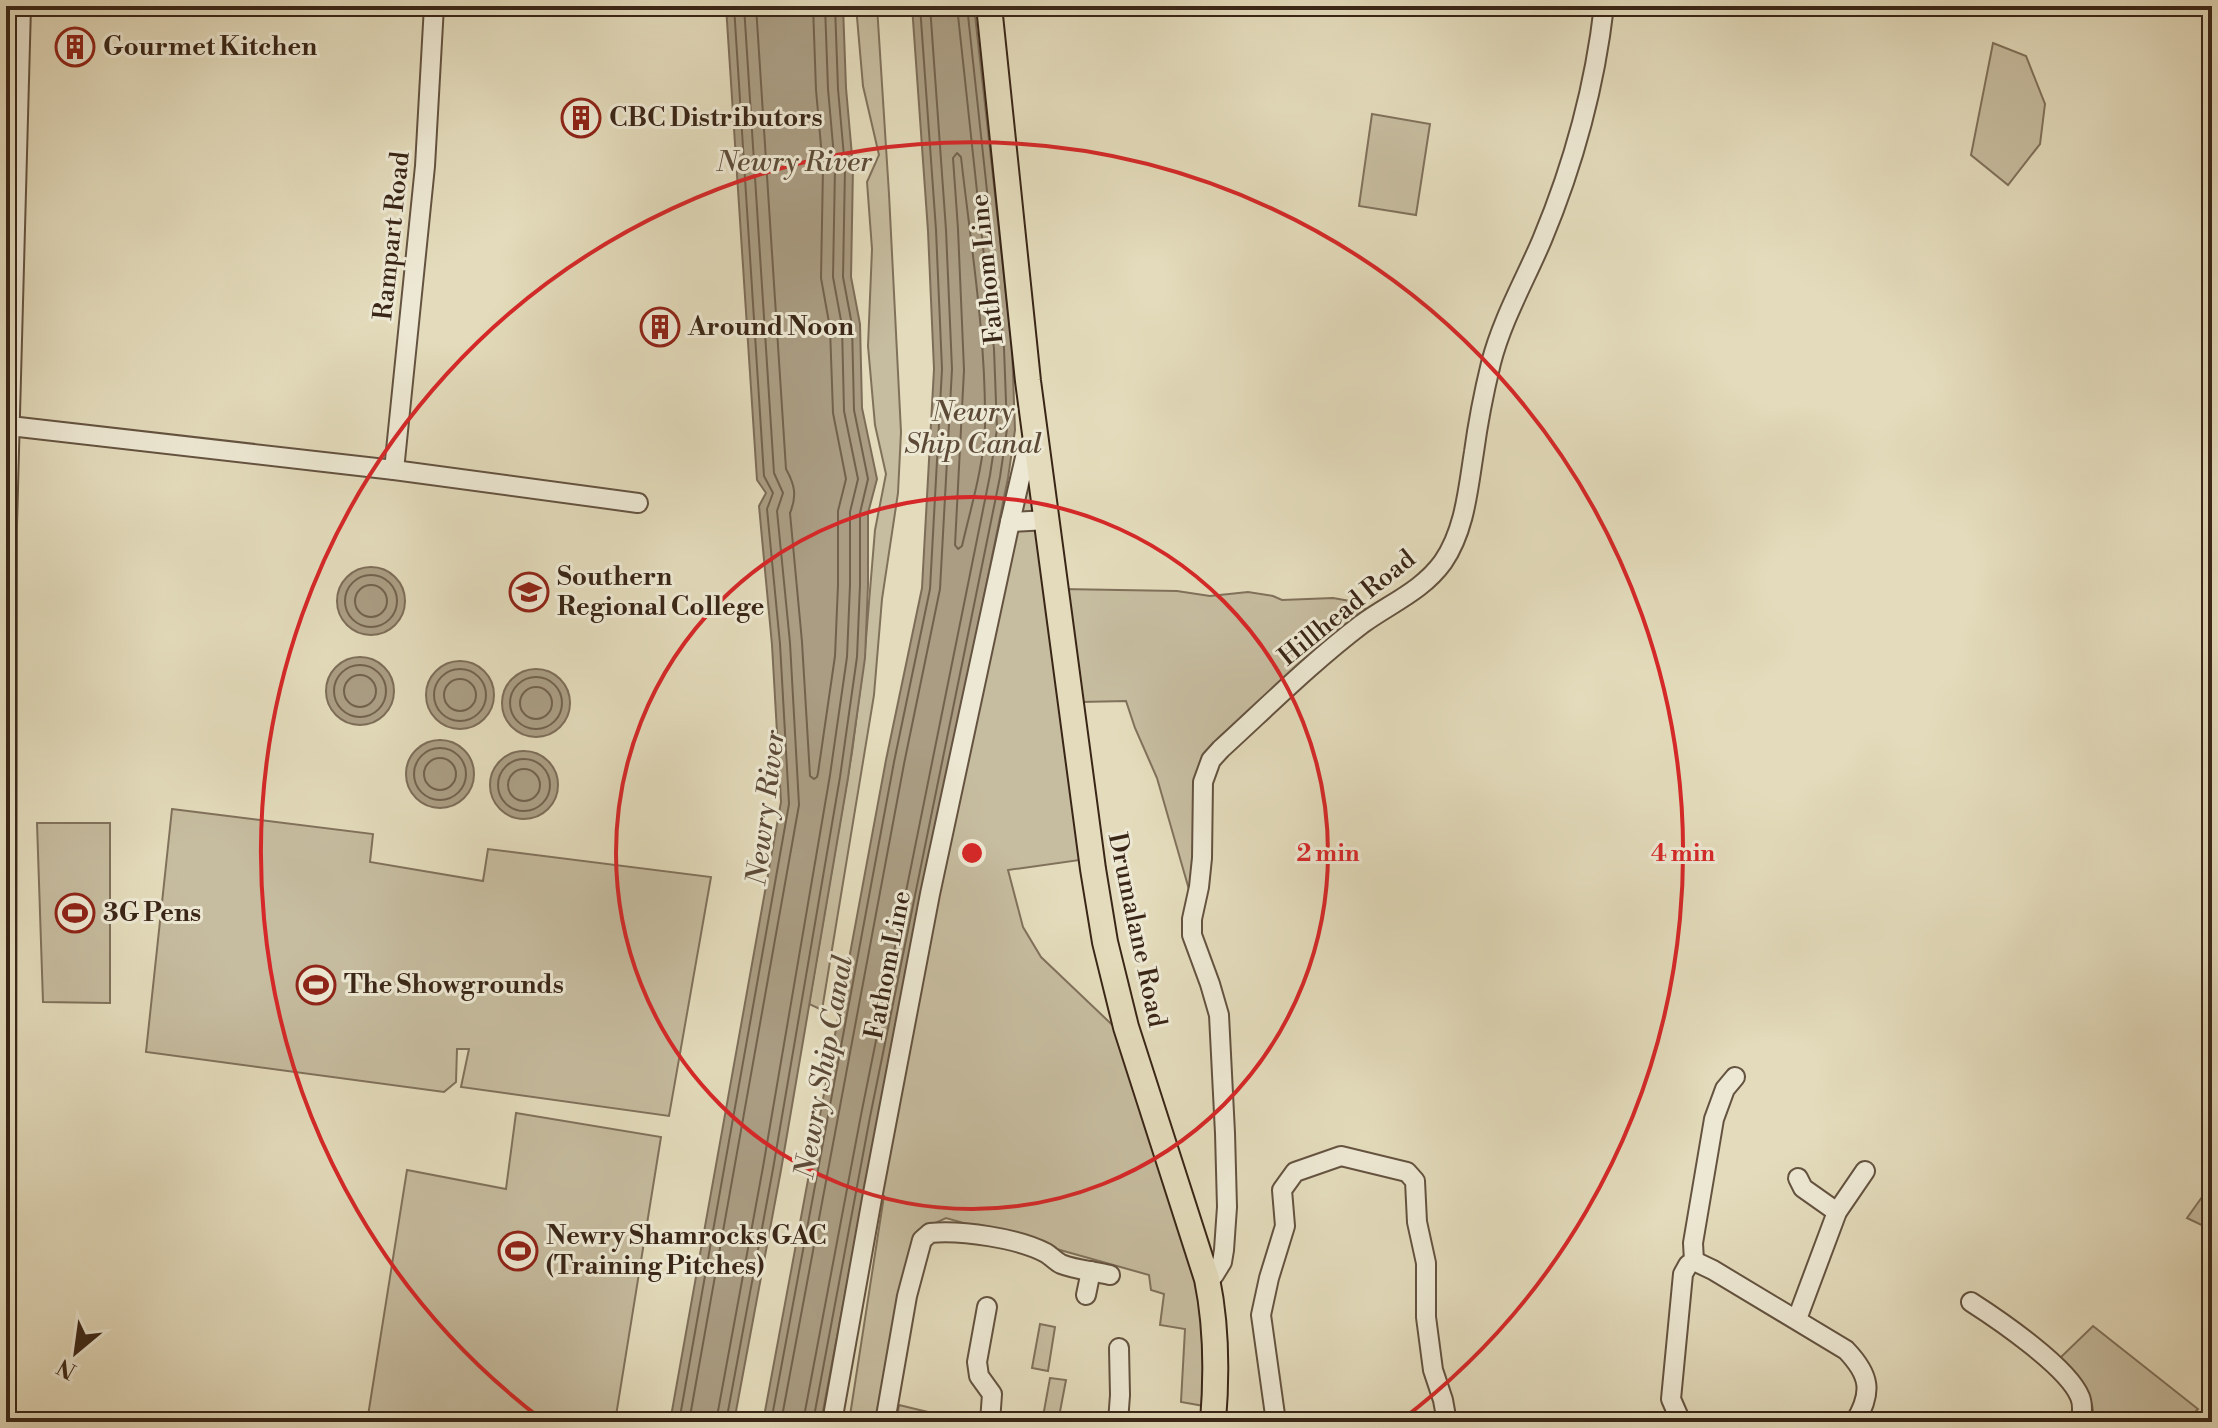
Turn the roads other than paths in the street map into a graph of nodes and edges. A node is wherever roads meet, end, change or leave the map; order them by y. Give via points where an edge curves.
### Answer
1 (21, 6) edge
2 (434, 6) edge
3 (989, 6) edge
4 (1604, 6) edge
5 (10, 426) junction
6 (1036, 439) junction
7 (394, 470) junction
8 (638, 503) dead end
9 (1048, 520) junction
10 (1010, 522) junction
11 (1735, 1077) dead end
12 (1865, 1171) dead end
13 (1798, 1178) dead end
14 (1837, 1212) junction
15 (1694, 1261) junction
16 (1207, 1279) junction
17 (1086, 1295) dead end
18 (1971, 1302) dead end
19 (987, 1307) dead end
20 (1797, 1319) junction
21 (1119, 1348) dead end
22 (6, 1373) edge
23 (832, 1422) edge
24 (885, 1422) edge
25 (990, 1422) edge
26 (1118, 1422) edge
27 (1213, 1422) edge
28 (1276, 1422) edge
29 (1447, 1422) edge
30 (1681, 1422) edge
31 (1855, 1422) edge
32 (2081, 1422) edge

1 - 5 street
2 - 7 street, Rampart Road via 425,166
3 - 6 main road, Fathom Line
4 - 16 street, Hillhead Road via 1581,123 1543,237 1492,360 1469,491 1445,559 1426,583 1363,624 1312,667 1221,749 1207,769 1192,935 1219,1015 1227,1207 1222,1262
5 - 7 street
5 - 22 street
6 - 9 main road, Drumalane Road
6 - 10 street, Fathom Line via 1027,449
7 - 8 street
9 - 10 street
9 - 16 main road, Drumalane Road via 1105,942 1126,1027
10 - 23 street, Fathom Line via 930,894
11 - 15 street via 1714,1119
12 - 14 street
13 - 14 street via 1803,1188
14 - 20 street
15 - 20 street
15 - 30 street via 1683,1274 1671,1399
16 - 27 main road, Drumalane Road via 1217,1361
17 - 24 street via 1100,1273 997,1238 930,1233 922,1240 907,1296
18 - 32 street via 2069,1379 2081,1398
19 - 25 street via 977,1362 979,1376 992,1394
20 - 31 street via 1859,1364 1867,1380 1864,1408
21 - 26 street
28 - 29 street via 1261,1315 1285,1226 1282,1190 1295,1172 1341,1156 1407,1172 1415,1181 1433,1370

